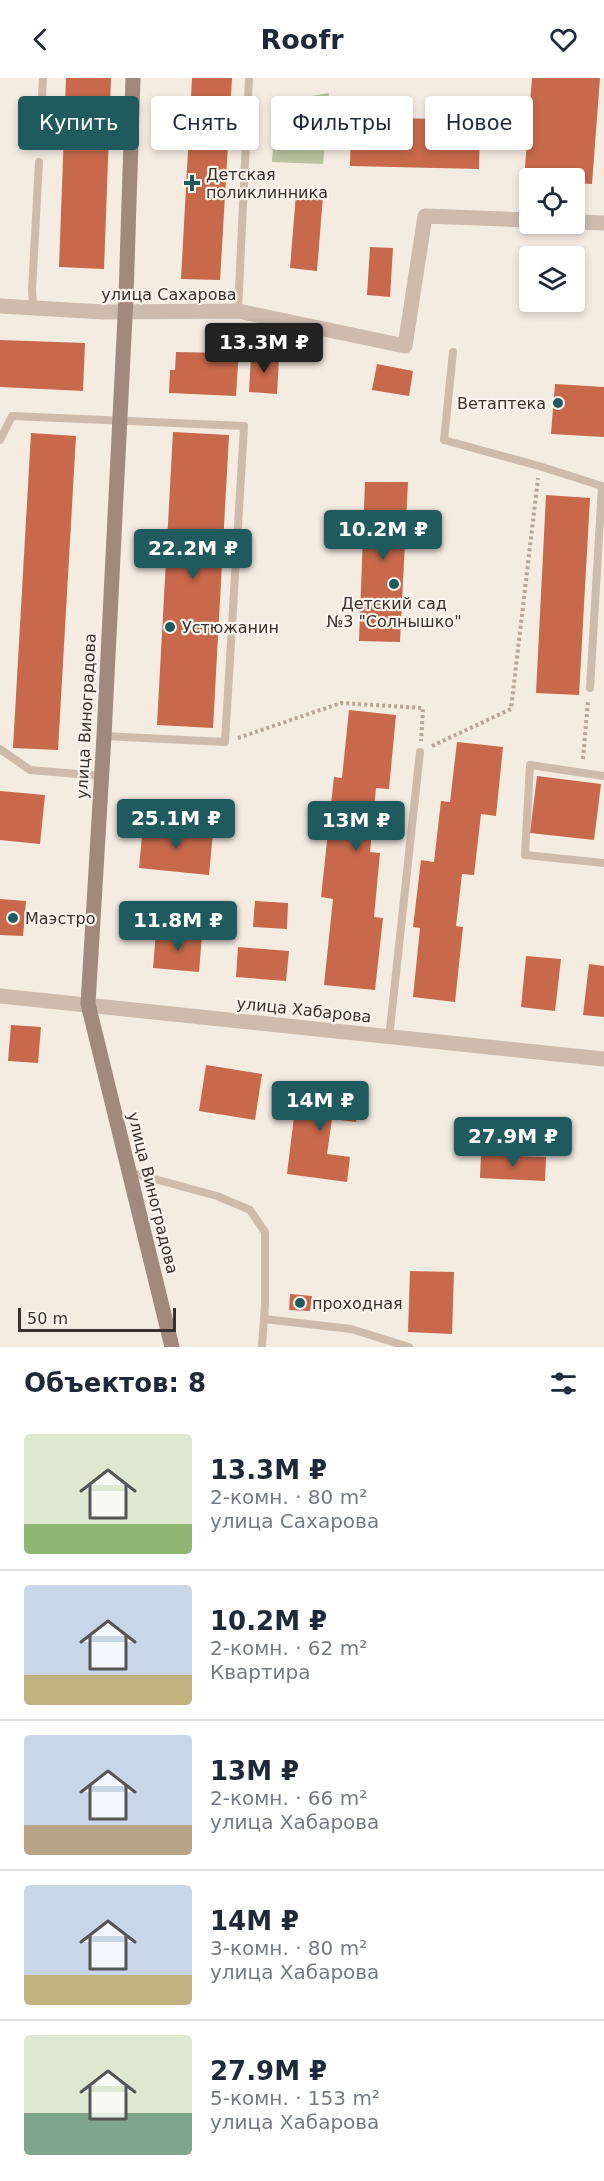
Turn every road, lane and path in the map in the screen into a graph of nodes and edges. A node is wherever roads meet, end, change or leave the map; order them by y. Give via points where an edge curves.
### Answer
1 (43, 78) edge
2 (133, 78) edge
3 (249, 78) edge
4 (42, 96) edge
5 (39, 162) dead end
6 (519, 220) edge
7 (585, 222) edge
8 (604, 223) edge
9 (0, 306) edge
10 (33, 306) junction
11 (238, 311) junction
12 (125, 312) junction
13 (453, 352) dead end
14 (118, 421) junction
15 (0, 440) edge
16 (539, 466) junction
17 (590, 688) joint
18 (104, 736) junction
19 (225, 742) junction
20 (0, 749) edge
21 (420, 752) junction
22 (582, 773) junction
23 (101, 776) junction
24 (604, 776) edge
25 (604, 863) edge
26 (0, 996) edge
27 (88, 1004) junction
28 (389, 1038) junction
29 (604, 1059) edge
30 (129, 1172) junction
31 (264, 1319) junction
32 (172, 1347) edge
33 (262, 1347) edge
34 (409, 1347) edge

1 - 4 lane
2 - 12 street, улица Виноградова
3 - 11 lane
5 - 10 lane
6 - 11 street, улица Сахарова via 425,216 405,346
7 - 8 street
9 - 10 street, улица Сахарова
10 - 12 street, улица Сахарова
11 - 12 street, улица Сахарова
12 - 14 street, улица Виноградова
13 - 16 lane via 444,440
14 - 15 lane via 12,416
14 - 18 street, улица Виноградова
14 - 19 lane via 243,426
16 - 17 lane via 602,486
16 - 21 path via 512,708
17 - 22 path
18 - 19 lane
18 - 23 street, улица Виноградова
19 - 21 path via 341,704 423,708
20 - 23 lane via 30,771
21 - 28 lane
22 - 24 lane
22 - 25 lane via 530,765 525,855
23 - 27 street, улица Виноградова
26 - 27 street, улица Хабарова
27 - 28 street, улица Хабарова
27 - 30 street, улица Виноградова
28 - 29 street, улица Хабарова
30 - 31 lane via 217,1196 250,1210 265,1232
30 - 32 street, улица Виноградова
31 - 33 lane
31 - 34 lane via 351,1329

